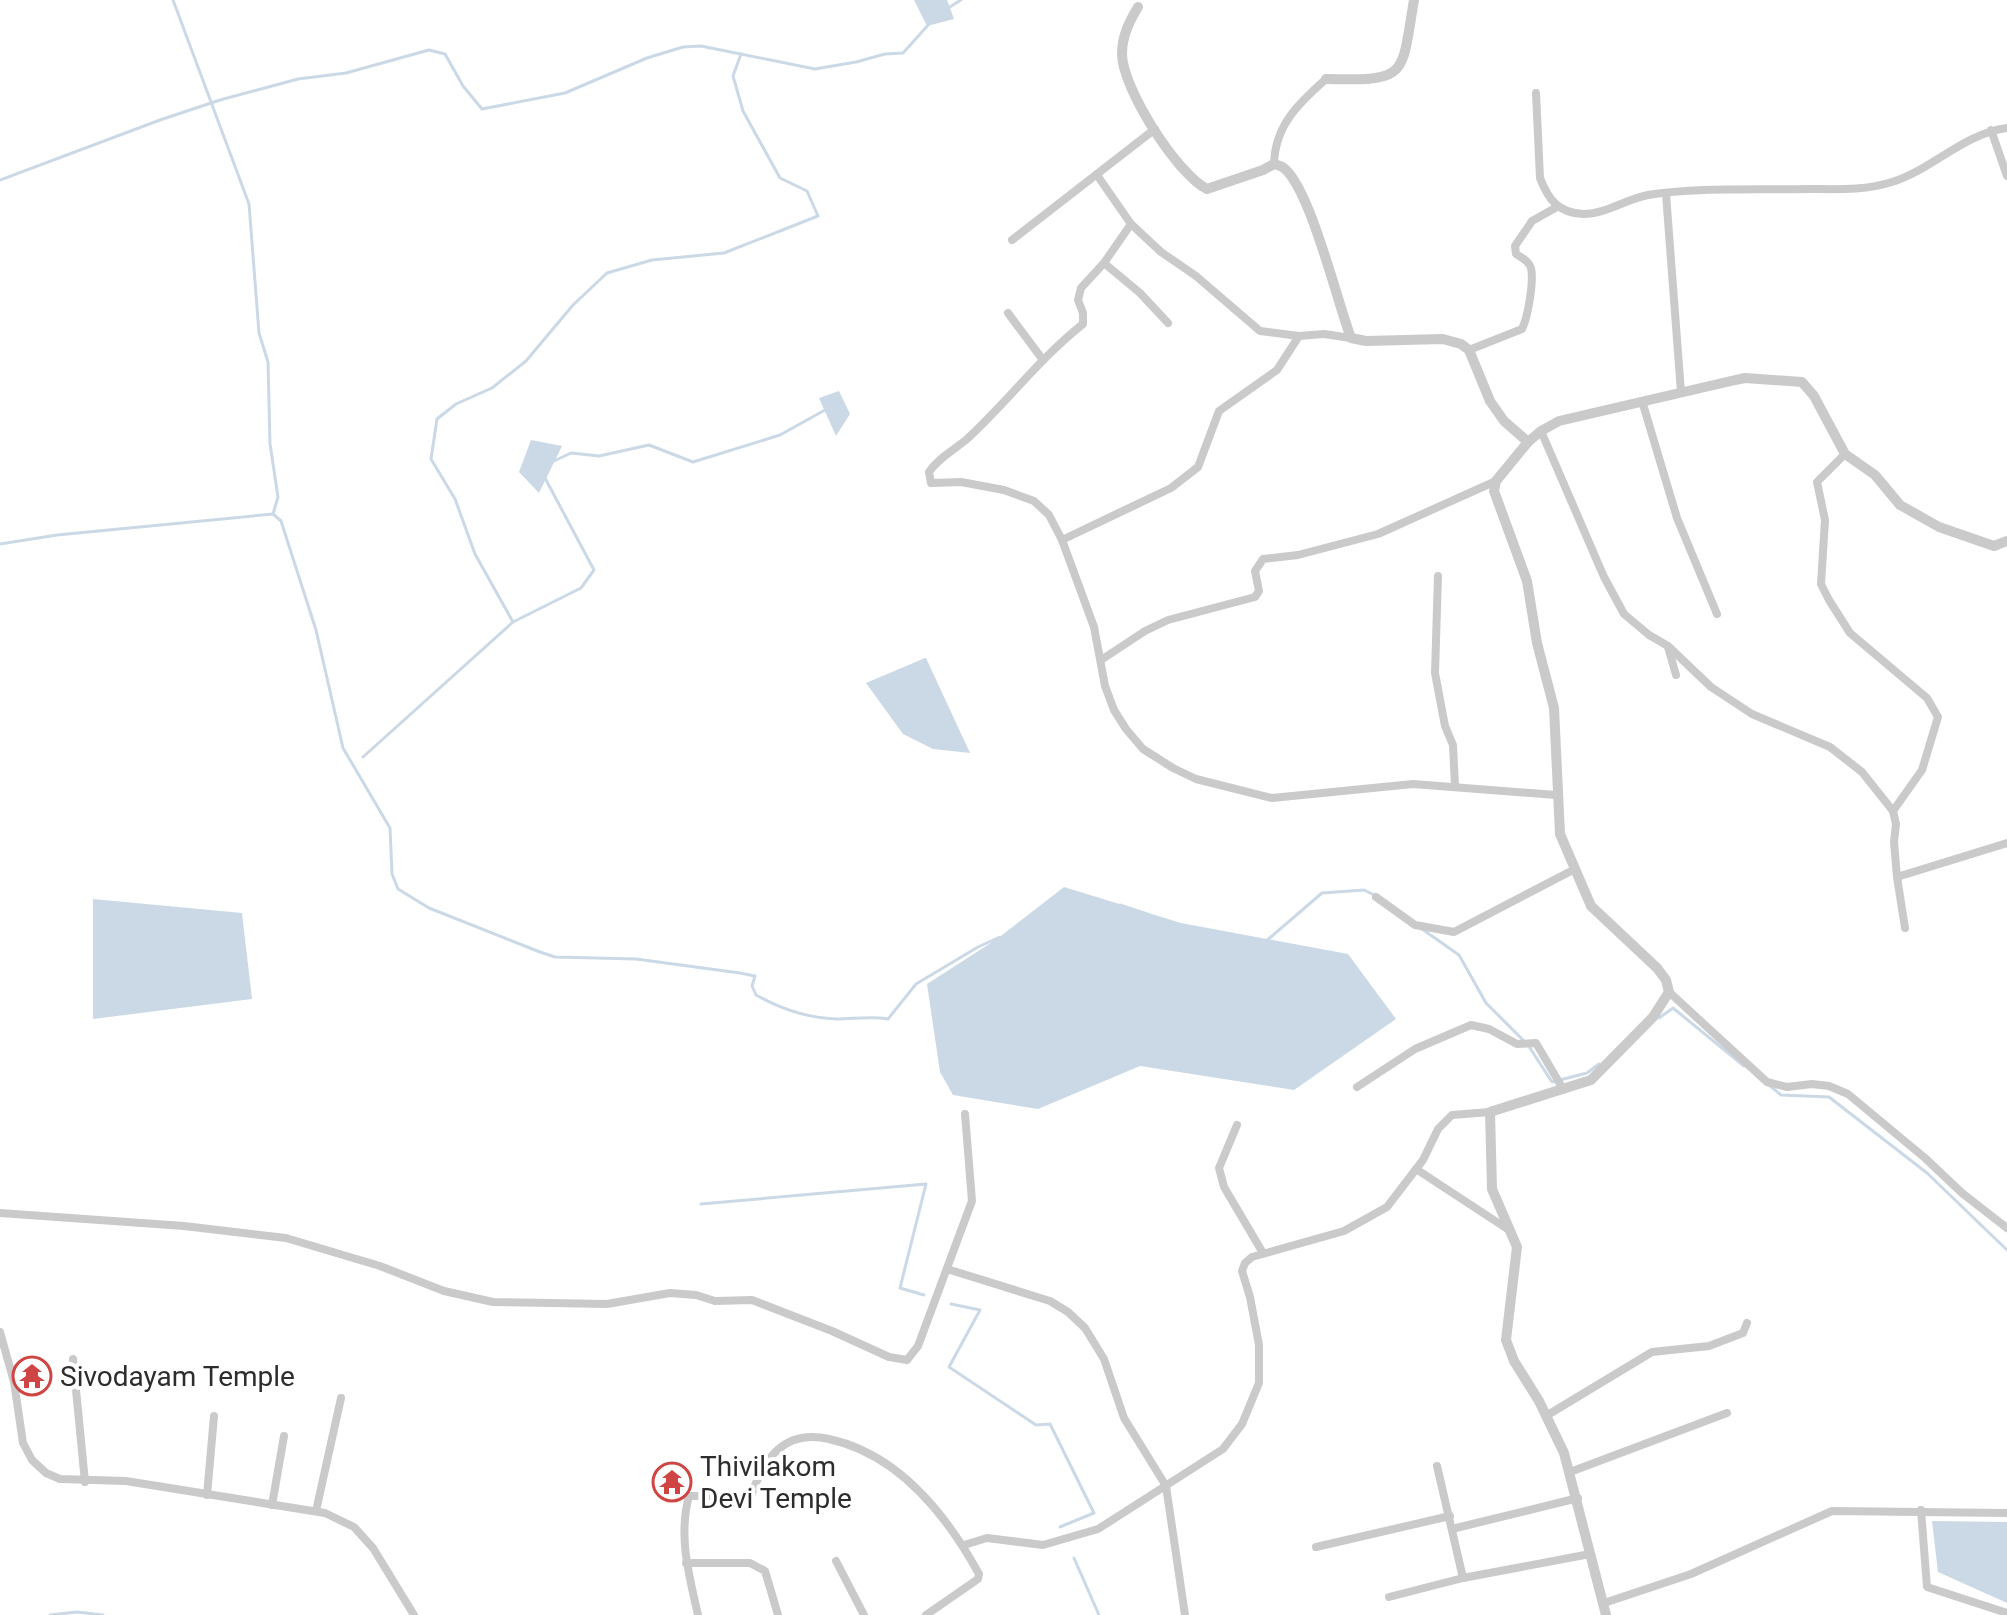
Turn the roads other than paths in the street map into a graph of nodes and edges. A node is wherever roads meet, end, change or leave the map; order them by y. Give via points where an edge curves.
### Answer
1 (1414, 0) edge
2 (1135, 4) edge
3 (1326, 79) joint
4 (1536, 93) dead end
5 (2007, 128) edge
6 (1155, 129) junction
7 (1991, 130) junction
8 (1274, 164) junction
9 (1097, 175) junction
10 (2007, 176) edge
11 (1666, 194) junction
12 (1557, 207) junction
13 (1131, 224) junction
14 (1012, 240) dead end
15 (1104, 263) junction
16 (1008, 313) dead end
17 (1168, 323) dead end
18 (1299, 336) junction
19 (1351, 338) junction
20 (1469, 350) junction
21 (1043, 360) junction
22 (1681, 392) junction
23 (1642, 401) junction
24 (1541, 431) junction
25 (1528, 442) junction
26 (1845, 454) junction
27 (1496, 481) junction
28 (1062, 540) junction
29 (2007, 541) edge
30 (1438, 576) dead end
31 (1717, 614) dead end
32 (1668, 646) junction
33 (1101, 660) junction
34 (1676, 675) dead end
35 (1455, 786) junction
36 (1556, 795) junction
37 (1893, 811) junction
38 (2007, 843) edge
39 (1575, 869) junction
40 (1897, 877) junction
41 (1376, 897) dead end
42 (1905, 928) dead end
43 (1669, 992) junction
44 (1357, 1087) dead end
45 (1563, 1089) junction
46 (1490, 1112) junction
47 (965, 1114) dead end
48 (1237, 1125) dead end
49 (1416, 1169) junction
50 (0, 1213) edge
51 (2007, 1228) edge
52 (1509, 1230) junction
53 (1263, 1253) junction
54 (947, 1269) junction
55 (1747, 1323) dead end
56 (0, 1332) edge
57 (73, 1359) dead end
58 (341, 1398) dead end
59 (1727, 1413) dead end
60 (214, 1416) dead end
61 (1546, 1416) junction
62 (284, 1436) dead end
63 (1437, 1466) dead end
64 (1570, 1472) junction
65 (85, 1482) junction
66 (1166, 1486) junction
67 (207, 1495) junction
68 (1578, 1498) junction
69 (272, 1505) junction
70 (1921, 1510) junction
71 (316, 1511) junction
72 (2007, 1513) edge
73 (1450, 1516) junction
74 (1452, 1529) junction
75 (964, 1545) junction
76 (1316, 1547) dead end
77 (1590, 1554) junction
78 (836, 1561) dead end
79 (686, 1563) junction
80 (1463, 1578) junction
81 (1389, 1597) dead end
82 (1604, 1603) junction
83 (2007, 1613) edge
84 (414, 1615) edge
85 (698, 1615) edge
86 (778, 1615) edge
87 (864, 1615) edge
88 (926, 1615) edge
89 (1185, 1615) edge
90 (1606, 1615) edge

1 - 3 street via 1404,60 1397,70 1384,78
2 - 6 street via 1122,57 1133,95
3 - 8 street via 1290,115 1278,135
4 - 12 street via 1540,178
5 - 7 street
6 - 8 street via 1195,183 1207,189
6 - 9 street
7 - 10 street
7 - 11 street via 1914,173 1874,187
8 - 19 street via 1285,169 1299,189
9 - 13 street
9 - 14 street
11 - 12 street via 1583,214
11 - 22 street
12 - 20 street via 1532,221 1515,246 1531,269 1522,329
13 - 15 street
13 - 18 street via 1260,331
15 - 17 street
15 - 21 street via 1079,293 1083,324
16 - 21 street
18 - 19 street
18 - 28 street via 1277,370 1219,411 1198,467 1171,488
19 - 20 street via 1443,339
20 - 25 street via 1490,401
21 - 28 street via 929,472 931,483 990,487 1034,501 1049,515
22 - 23 street
22 - 26 street via 1745,378 1802,382
23 - 24 street via 1559,421
23 - 31 street via 1677,518
24 - 25 street
24 - 32 street via 1624,614
25 - 27 street
26 - 29 street via 1875,475 1900,505 1939,527 1994,546
26 - 37 street via 1817,482 1825,520 1821,584 1850,633 1927,698 1938,717 1922,770
27 - 33 street via 1378,534 1263,559 1255,571 1255,597 1168,620
27 - 36 street via 1500,511 1527,581 1554,708
28 - 33 street
30 - 35 street via 1435,673 1453,745
32 - 34 street
32 - 37 street via 1711,687 1752,714 1830,747 1862,772
33 - 35 street via 1105,686 1126,729 1143,749 1196,779 1272,798 1413,784
35 - 36 street
36 - 39 street via 1560,834
37 - 40 street
38 - 40 street
39 - 41 street via 1454,932 1415,925
39 - 43 street via 1591,906 1657,968
40 - 42 street
43 - 45 street via 1653,1017 1591,1080
43 - 51 street via 1767,1082 1829,1086 1848,1094
44 - 45 street via 1415,1049 1471,1025 1517,1044 1536,1043
45 - 46 street
46 - 49 street via 1452,1115
46 - 52 street via 1492,1189
47 - 54 street via 972,1201
48 - 53 street via 1219,1168 1224,1187
49 - 52 street
49 - 53 street via 1387,1207 1344,1231
50 - 54 street via 286,1238 482,1301 607,1304 670,1293 715,1301 752,1300 902,1360 918,1346
52 - 61 street via 1517,1247 1506,1340
53 - 66 street via 1245,1263 1242,1271 1259,1345 1259,1383 1242,1424 1223,1449
54 - 66 street via 1050,1301 1085,1328 1104,1359 1124,1418
55 - 61 street via 1743,1333 1709,1346 1652,1352
56 - 65 street via 23,1443 32,1460 60,1479
57 - 65 street
58 - 71 street
59 - 64 street
60 - 67 street
61 - 64 street
62 - 69 street
63 - 73 street
64 - 68 street
65 - 67 street via 126,1481
66 - 75 street via 1098,1529 1043,1545 987,1538
66 - 89 street
67 - 69 street
68 - 74 street
68 - 77 street
69 - 71 street
70 - 72 street
70 - 82 street via 1832,1511 1691,1574
70 - 83 street via 1927,1587
71 - 84 street via 354,1527
73 - 74 street
73 - 76 street
74 - 80 street
75 - 79 street via 905,1478 881,1459 856,1445 809,1436 792,1439 777,1450 751,1496 689,1496 683,1517
75 - 88 street via 978,1579
77 - 80 street
77 - 82 street
78 - 87 street
79 - 85 street
79 - 86 street via 750,1563 765,1571
80 - 81 street
82 - 90 street

